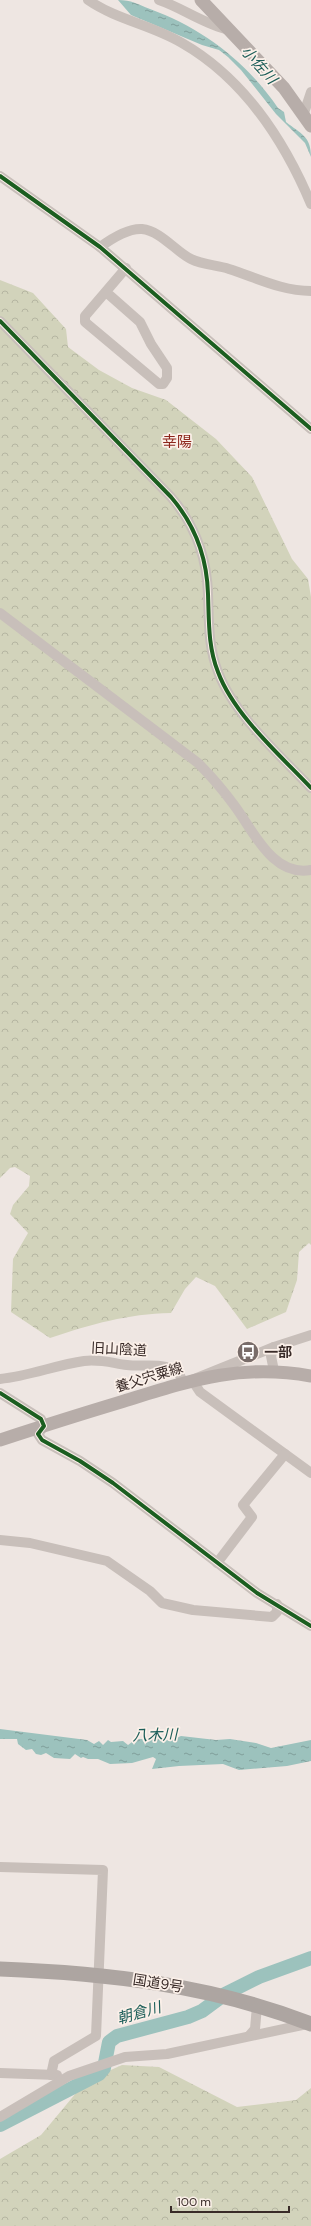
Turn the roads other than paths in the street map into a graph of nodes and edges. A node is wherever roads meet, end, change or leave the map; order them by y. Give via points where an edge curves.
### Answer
1 (88, 0) edge
2 (159, 0) edge
3 (201, 0) edge
4 (230, 30) junction
5 (311, 92) edge
6 (307, 121) edge
7 (0, 176) edge
8 (311, 204) edge
9 (100, 247) junction
10 (126, 268) junction
11 (311, 291) edge
12 (106, 292) junction
13 (0, 321) edge
14 (311, 429) edge
15 (0, 613) edge
16 (311, 788) edge
17 (311, 870) edge
18 (311, 1335) edge
19 (274, 1347) junction
20 (274, 1371) junction
21 (311, 1376) edge
22 (0, 1379) edge
23 (188, 1381) junction
24 (0, 1393) edge
25 (44, 1426) junction
26 (0, 1440) edge
27 (285, 1454) junction
28 (311, 1473) edge
29 (0, 1540) edge
30 (217, 1563) junction
31 (277, 1604) junction
32 (311, 1626) edge
33 (0, 1867) edge
34 (0, 1969) edge
35 (100, 1975) junction
36 (257, 2006) junction
37 (311, 2024) edge
38 (250, 2036) junction
39 (0, 2073) edge
40 (51, 2075) junction
41 (69, 2076) junction
42 (0, 2117) edge

1 - 8 street via 116,16 182,43 224,72 266,121 295,170
2 - 4 street via 218,28
3 - 4 main road
4 - 6 main road via 284,88
5 - 6 street
7 - 9 street
9 - 10 street
9 - 11 street via 131,231 144,230 202,264 232,270 284,289
10 - 12 street
10 - 14 street
12 - 12 street via 85,316 85,322 159,384 163,384 167,378 167,368 140,322
13 - 16 street via 184,513 205,562 211,648 224,687 238,709
15 - 17 street via 198,763 222,790 265,850 275,859 294,870
18 - 19 street
19 - 20 street via 271,1356
19 - 23 street
20 - 21 main road, 養父宍粟線
20 - 23 main road, 養父宍粟線 via 230,1372
22 - 23 street, 旧山陰道 via 38,1373 83,1361 100,1360 126,1365 157,1365 173,1369
23 - 25 main road, 養父宍粟線
23 - 27 street, 旧山陰道
24 - 25 street via 41,1419
25 - 26 main road, 養父宍粟線
25 - 30 street via 38,1434 42,1440 113,1483
27 - 28 street, 旧山陰道
27 - 30 street via 243,1505 252,1517
29 - 31 street via 30,1543 107,1561 150,1591 162,1603 272,1617 277,1612
30 - 31 street via 257,1593
31 - 32 street
33 - 35 street via 103,1870
34 - 35 highway, 国道9号
35 - 36 highway, 国道9号 via 212,1993
35 - 40 street via 96,2036 54,2061
36 - 37 highway, 国道9号
36 - 38 street via 255,2029
37 - 38 street
38 - 41 street via 167,2054 125,2057
39 - 40 street
40 - 41 street
41 - 42 street

